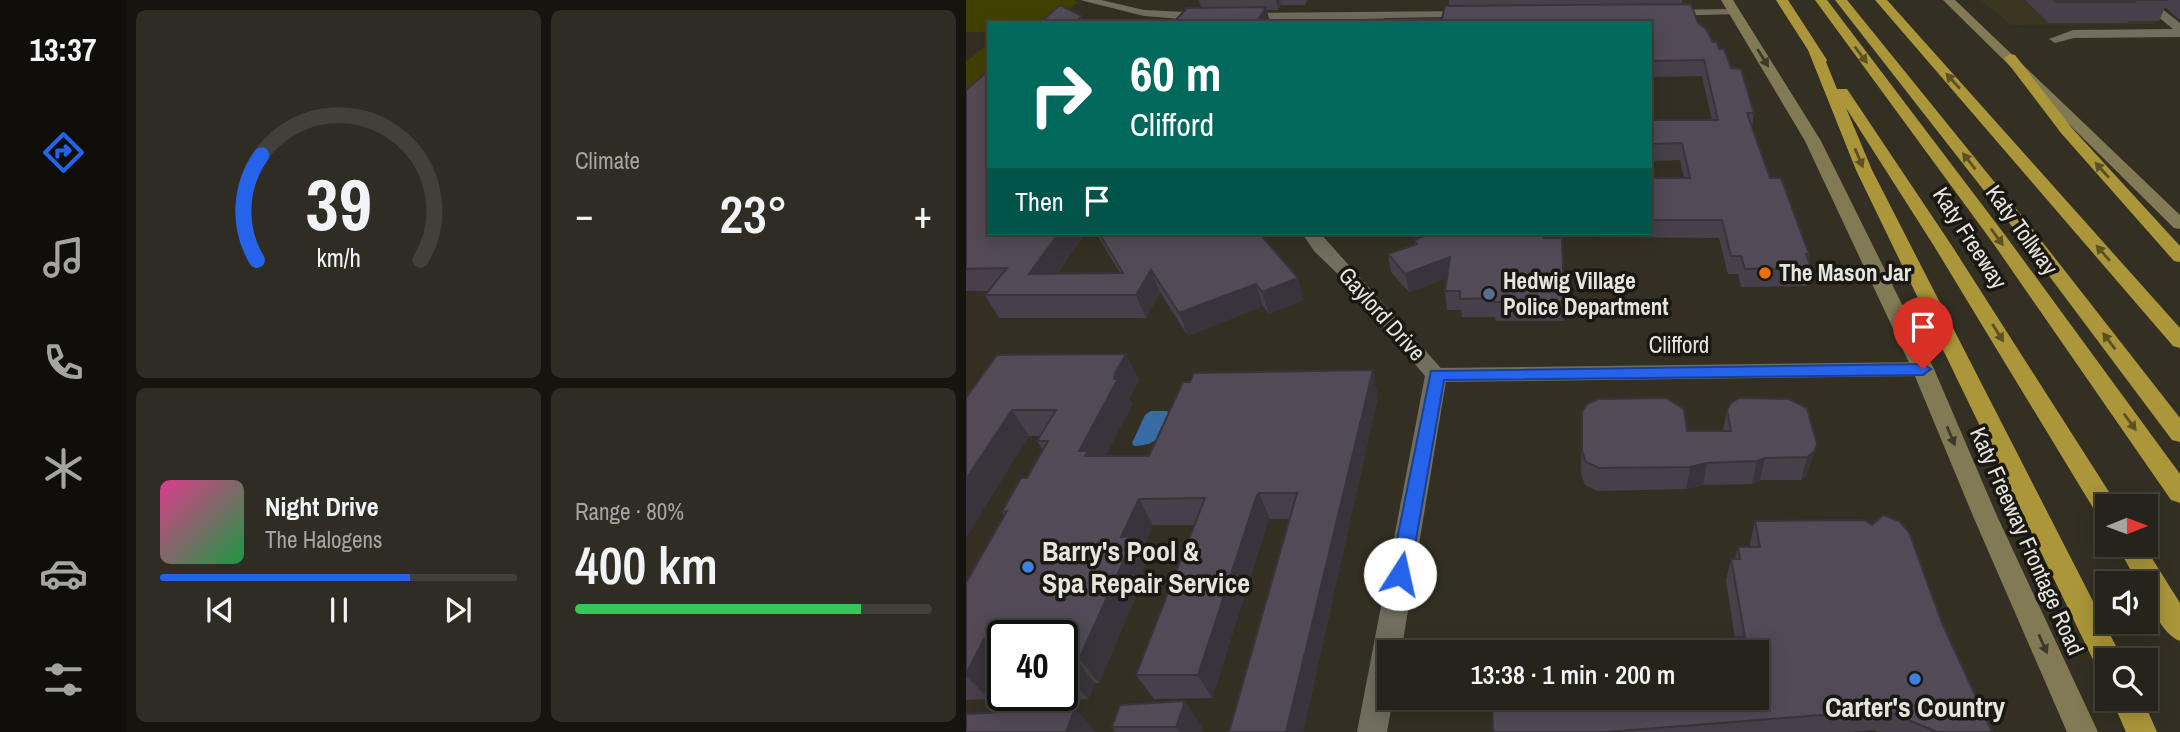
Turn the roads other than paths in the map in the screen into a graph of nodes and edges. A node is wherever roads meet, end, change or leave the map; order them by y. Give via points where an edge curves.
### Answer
1 (1086, 0) edge
2 (1782, 0) edge
3 (1821, 0) edge
4 (1841, 0) edge
5 (1881, 0) edge
6 (1949, 0) edge
7 (2145, 0) edge
8 (2168, 1) edge
9 (1338, 3) dead end
10 (1730, 6) edge
11 (1657, 13) edge
12 (1485, 15) edge
13 (1330, 20) edge
14 (2180, 31) edge
15 (2056, 39) dead end
16 (1814, 49) junction
17 (2010, 58) junction
18 (2180, 224) edge
19 (1312, 235) edge
20 (2180, 257) edge
21 (2180, 341) edge
22 (1923, 369) junction
23 (1436, 375) junction
24 (2180, 434) edge
25 (2180, 493) edge
26 (2098, 494) edge
27 (2137, 557) edge
28 (2180, 628) edge
29 (2102, 648) edge
30 (2132, 711) edge
31 (1372, 732) edge
32 (2083, 732) edge
33 (2142, 732) edge

1 - 13 street via 1144,13
2 - 16 highway, Katy Freeway
3 -> 25 highway, Katy Tollway
24 -> 4 highway, Katy Tollway
21 -> 5 highway
6 - 17 main road
7 - 8 street
7 - 14 street
9 - 13 street
10 - 11 street
10 -> 22 main road, Katy Freeway Frontage Road via 1813,141
12 - 13 street
14 - 15 street via 2073,34
16 -> 26 highway, Katy Freeway
16 -> 29 highway via 1864,170
17 - 18 main road
20 -> 17 highway via 2066,130
19 - 23 street, Gaylord Drive
22 - 23 street, Clifford
22 -> 32 main road, Katy Freeway Frontage Road
23 - 31 street, Gaylord Drive
27 - 28 highway
30 - 33 highway

